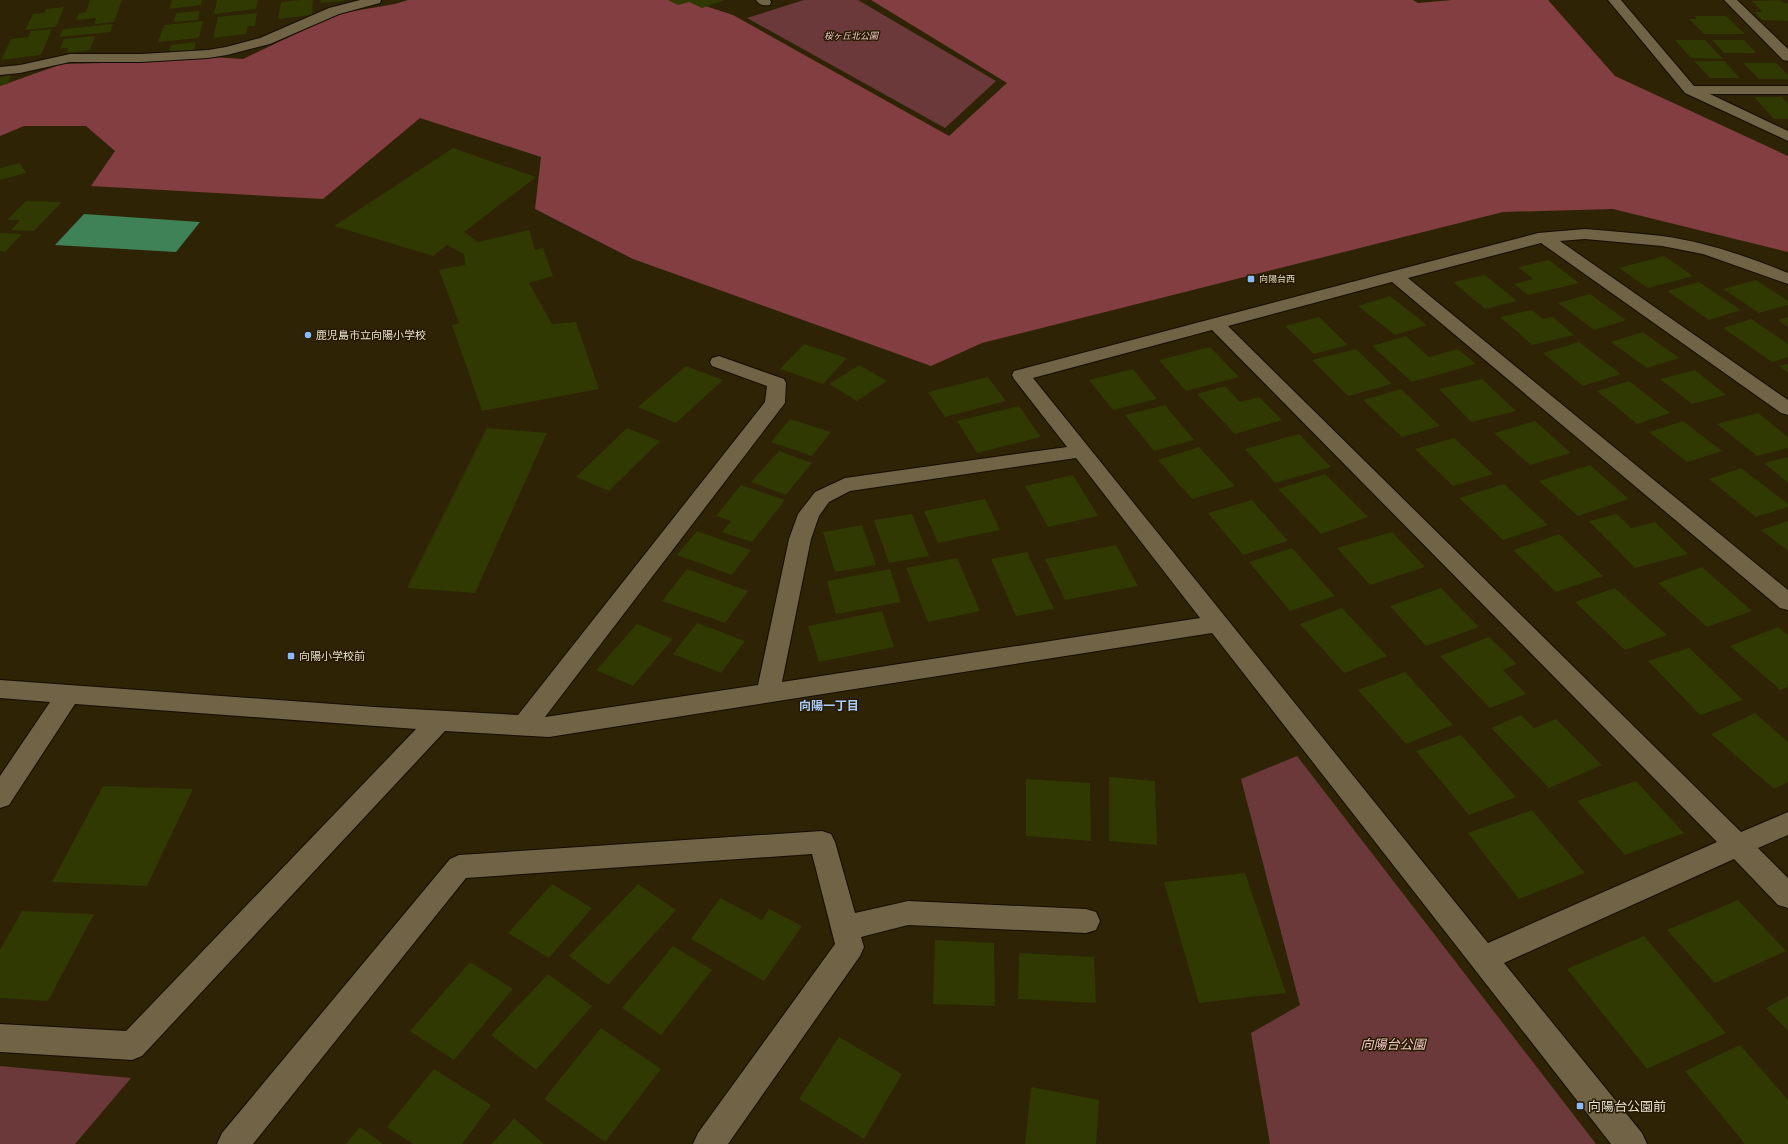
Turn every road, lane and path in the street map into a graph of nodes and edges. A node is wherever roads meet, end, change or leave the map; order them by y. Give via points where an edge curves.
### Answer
1 (375, 0) edge
2 (1614, 0) edge
3 (1730, 0) edge
4 (1788, 57) edge
5 (0, 71) edge
6 (1690, 90) junction
7 (1788, 90) edge
8 (1788, 137) edge
9 (1544, 237) junction
10 (1395, 276) junction
11 (1788, 279) edge
12 (1216, 324) junction
13 (719, 362) dead end
14 (1788, 410) edge
15 (1082, 451) junction
16 (1788, 602) edge
17 (1217, 624) junction
18 (0, 689) edge
19 (768, 693) junction
20 (69, 694) junction
21 (447, 720) junction
22 (525, 725) junction
23 (0, 797) edge
24 (1788, 823) edge
25 (1738, 846) junction
26 (1788, 896) edge
27 (1086, 921) dead end
28 (844, 928) junction
29 (1484, 958) junction
30 (0, 1038) edge
31 (233, 1144) edge
32 (709, 1144) edge
33 (1631, 1144) edge

1 - 5 street via 334,11 265,41 227,51 141,58 70,58
2 - 6 street
3 - 4 street
6 - 7 street
6 - 8 street
9 - 10 street
9 - 11 street via 1585,234 1662,241 1707,250
9 - 14 street
10 - 12 street
10 - 16 street
12 - 15 street via 1021,375
12 - 25 street
13 - 22 street via 777,383 775,404
15 - 17 street
15 - 19 street via 845,485 822,497 810,514 800,539
17 - 19 street
17 - 29 street
18 - 20 street
19 - 22 street via 549,727
20 - 21 street
20 - 23 street
21 - 22 street
21 - 30 street via 132,1046
24 - 25 street
25 - 26 street
25 - 29 street
27 - 28 street via 908,913
28 - 31 street via 822,842 459,867
28 - 32 street via 850,947
29 - 33 street

